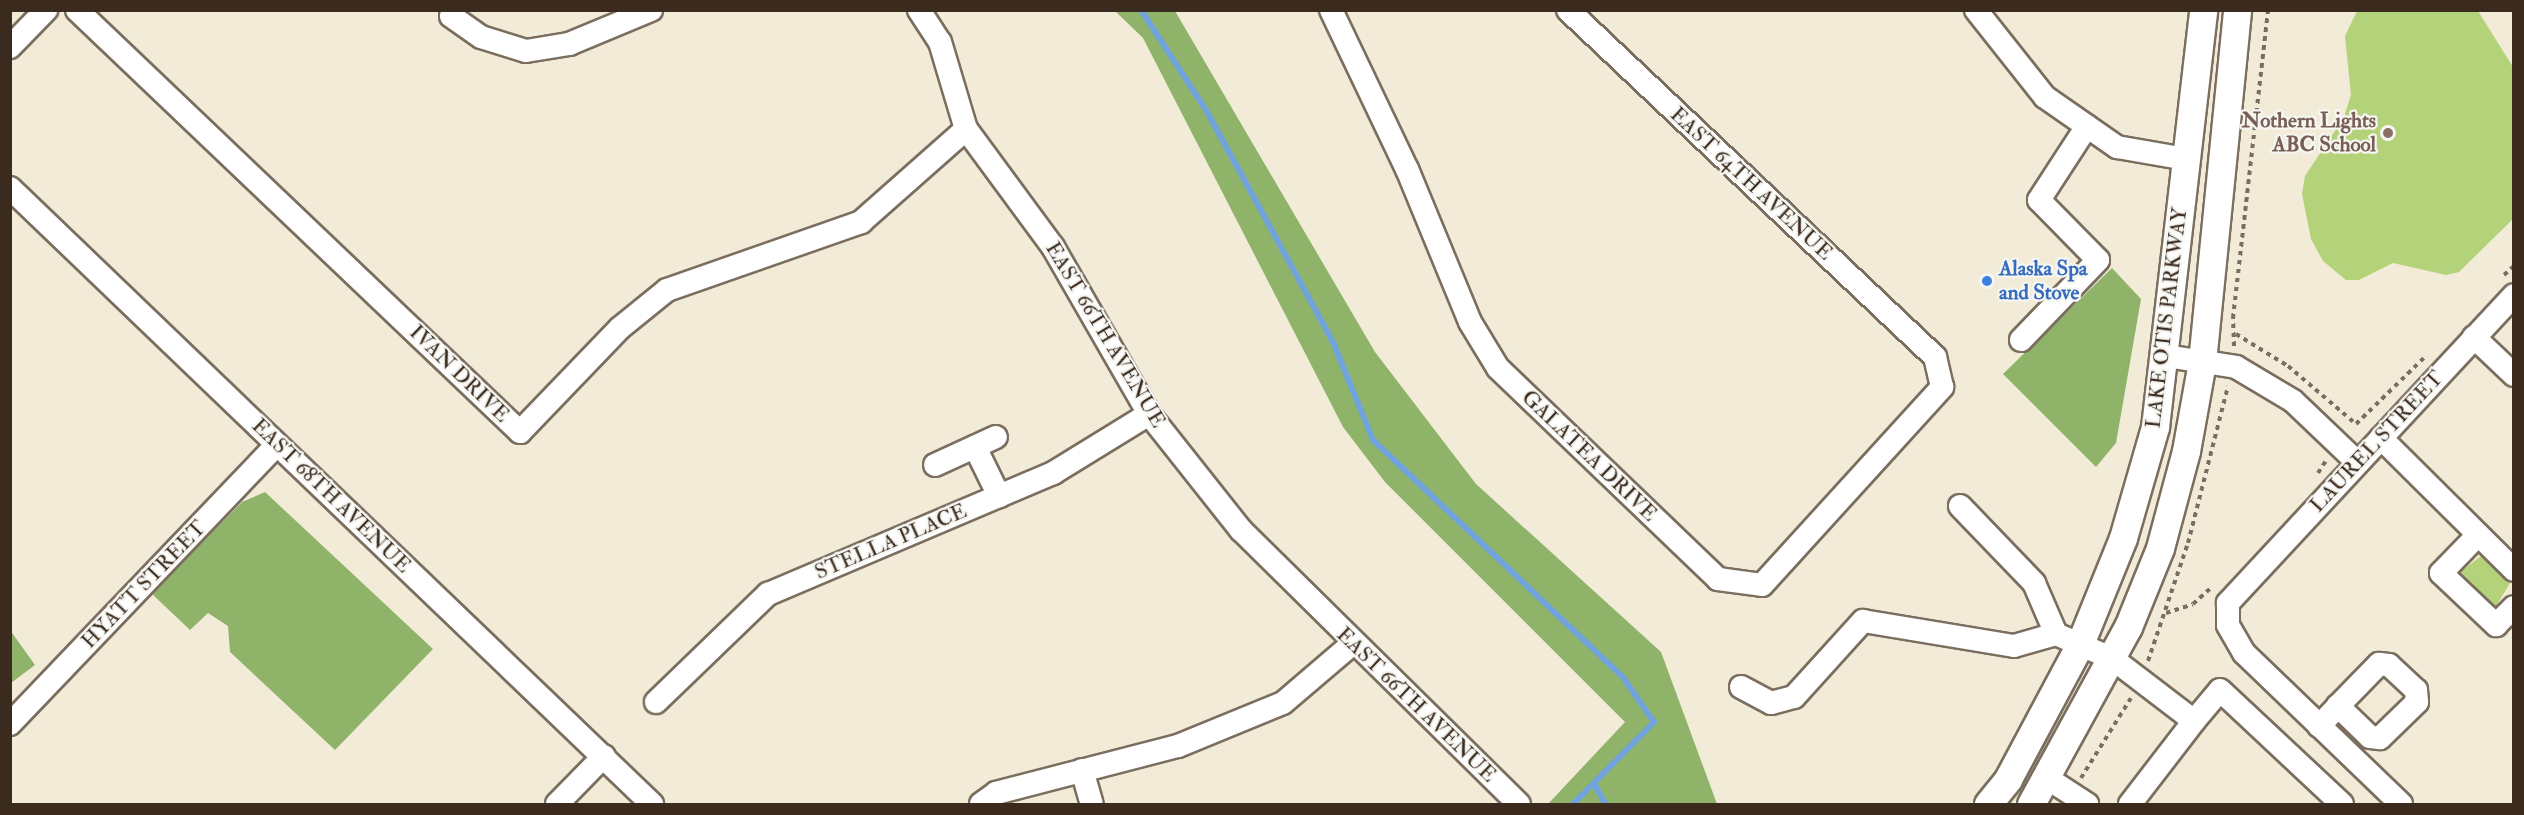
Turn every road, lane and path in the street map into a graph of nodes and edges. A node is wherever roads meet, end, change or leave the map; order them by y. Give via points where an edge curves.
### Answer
1 (46, 10) edge
2 (77, 10) edge
3 (651, 10) edge
4 (919, 10) edge
5 (1331, 10) edge
6 (1568, 10) edge
7 (1976, 10) edge
8 (2203, 10) edge
9 (2237, 10) edge
10 (2268, 10) edge
11 (451, 16) dead end
12 (10, 47) edge
13 (2086, 126) junction
14 (966, 129) junction
15 (2186, 159) junction
16 (10, 188) edge
17 (2213, 248) junction
18 (2514, 266) edge
19 (2506, 288) edge
20 (2474, 337) junction
21 (2021, 340) dead end
22 (2428, 353) dead end
23 (2166, 356) junction
24 (1935, 357) joint
25 (2202, 362) junction
26 (2514, 375) edge
27 (1149, 414) junction
28 (996, 437) dead end
29 (2381, 438) junction
30 (277, 445) junction
31 (975, 447) junction
32 (2330, 453) dead end
33 (2357, 462) junction
34 (935, 465) dead end
35 (2315, 478) dead end
36 (999, 496) junction
37 (1960, 506) dead end
38 (2478, 535) junction
39 (2514, 570) edge
40 (2215, 585) dead end
41 (2514, 607) edge
42 (2166, 614) dead end
43 (2068, 639) junction
44 (1352, 644) junction
45 (2113, 659) junction
46 (1741, 687) dead end
47 (656, 702) dead end
48 (2338, 706) dead end
49 (2194, 721) junction
50 (10, 724) edge
51 (2319, 726) junction
52 (604, 756) junction
53 (1082, 770) junction
54 (2047, 778) junction
55 (557, 804) edge
56 (652, 804) edge
57 (981, 804) edge
58 (1092, 804) edge
59 (1519, 804) edge
60 (1988, 804) edge
61 (2031, 804) edge
62 (2087, 804) edge
63 (2130, 804) edge
64 (2342, 804) edge
65 (2401, 804) edge

1 - 12 street
2 - 14 street, IVAN DRIVE via 520,432 620,328 667,290 861,222
3 - 11 street via 569,44 526,51 481,37
4 - 14 street, EAST 66TH AVENUE via 940,42
5 - 24 street, GALATEA DRIVE via 1407,169 1470,322 1498,368 1718,579 1762,585 1942,387
6 - 24 street, EAST 64TH AVENUE
7 - 13 street via 2045,97
8 - 15 main road, LAKE OTIS PARKWAY
9 - 17 main road, LAKE OTIS PARKWAY
10 - 22 path via 2233,318 2236,334 2288,366 2356,424
13 - 15 street via 2117,147
13 - 21 street via 2039,200 2098,260
14 - 27 street, EAST 66TH AVENUE via 1053,248
15 - 17 main road via 2196,166 2201,182
15 - 23 main road, LAKE OTIS PARKWAY
16 - 30 street, EAST 68TH AVENUE
17 - 25 main road, LAKE OTIS PARKWAY
18 - 19 path
19 - 20 street, LAUREL STREET
20 - 26 street
20 - 29 street, LAUREL STREET
23 - 25 street
23 - 43 main road, LAKE OTIS PARKWAY via 2155,427 2124,538
25 - 33 street via 2236,367 2293,400
25 - 45 main road, LAKE OTIS PARKWAY via 2160,548
27 - 36 street, STELLA PLACE via 1053,473
27 - 44 street, EAST 66TH AVENUE via 1241,530
28 - 31 street
29 - 33 street, LAUREL STREET
29 - 38 street
30 - 50 street, HYATT STREET
30 - 52 street, EAST 68TH AVENUE
31 - 34 street
31 - 36 street
32 - 35 path
33 - 51 street, LAUREL STREET via 2228,603 2228,625 2244,653
36 - 47 street, STELLA PLACE via 768,594
37 - 43 street via 2034,583
38 - 39 street
38 - 41 street via 2441,573 2496,625
40 - 42 path via 2193,604
43 - 45 street
43 - 46 street via 2014,646 1863,621 1794,698 1772,703
43 - 60 main road, LAKE OTIS PARKWAY via 2008,779
44 - 53 street via 1283,703 1178,746
44 - 59 street, EAST 66TH AVENUE
45 - 49 street
45 - 54 main road, LAKE OTIS PARKWAY
48 - 51 street
49 - 63 street
49 - 64 street via 2220,690
51 - 65 street
52 - 55 street
52 - 56 street, EAST 68TH AVENUE
53 - 57 street via 996,793
53 - 58 street
54 - 61 main road, LAKE OTIS PARKWAY
54 - 62 street

